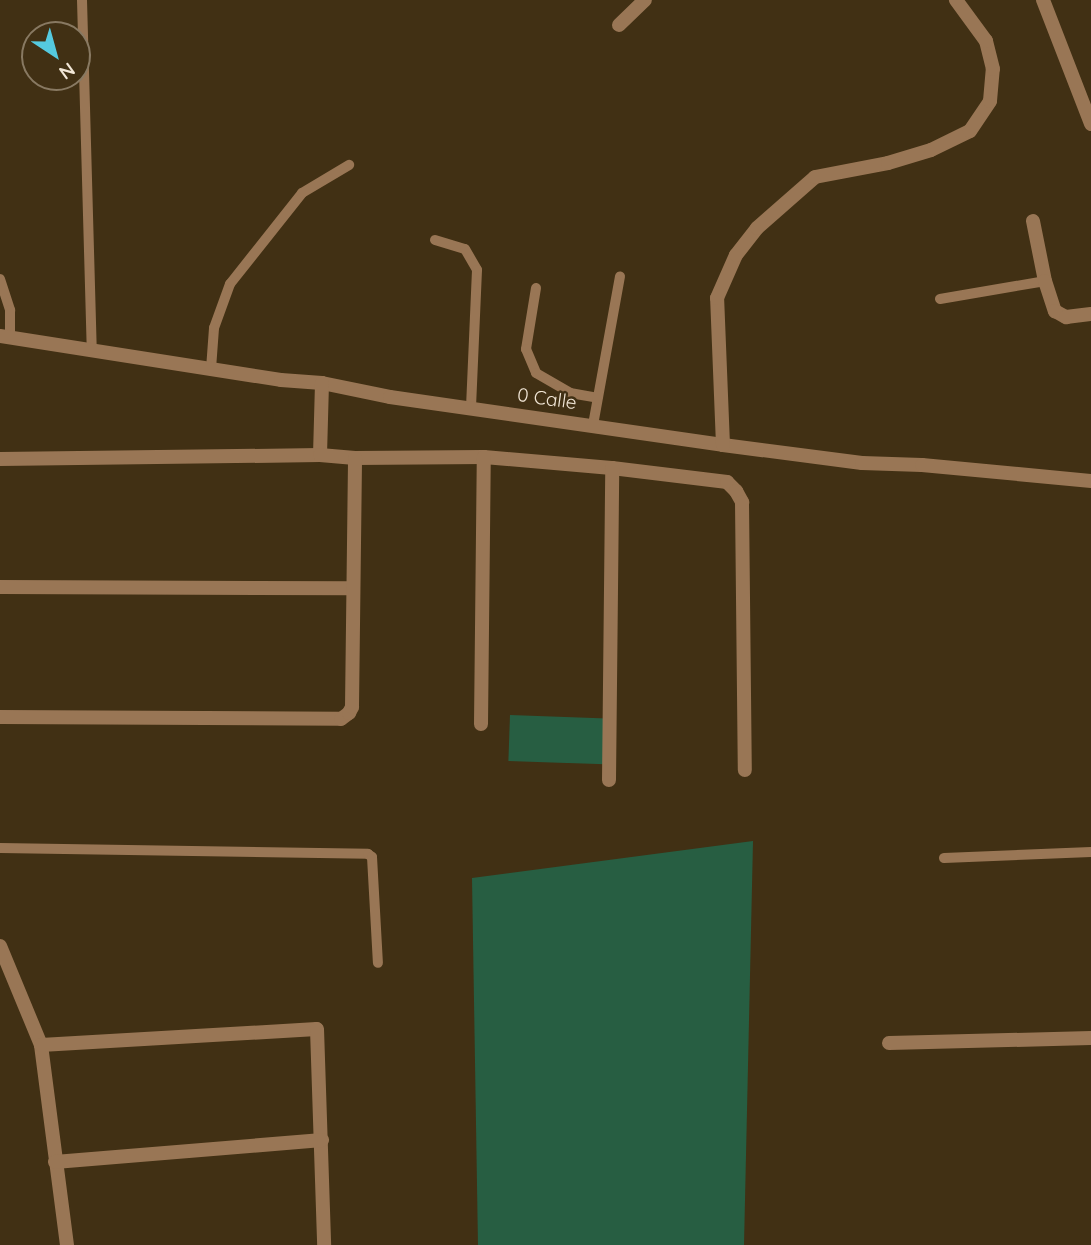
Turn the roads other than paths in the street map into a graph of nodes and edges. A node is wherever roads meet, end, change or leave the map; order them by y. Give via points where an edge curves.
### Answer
1 (82, 0) edge
2 (645, 0) edge
3 (956, 0) edge
4 (1043, 0) edge
5 (619, 25) dead end
6 (1091, 124) edge
7 (349, 165) dead end
8 (1033, 221) dead end
9 (435, 240) dead end
10 (620, 276) dead end
11 (0, 279) edge
12 (1045, 281) junction
13 (536, 288) dead end
14 (940, 299) dead end
15 (1091, 314) edge
16 (5, 336) edge
17 (92, 348) junction
18 (211, 369) junction
19 (322, 383) junction
20 (597, 398) junction
21 (471, 408) junction
22 (593, 425) junction
23 (723, 445) junction
24 (320, 455) junction
25 (484, 457) junction
26 (355, 458) junction
27 (0, 459) edge
28 (612, 468) junction
29 (1091, 481) edge
30 (0, 587) edge
31 (353, 588) junction
32 (0, 717) edge
33 (481, 723) dead end
34 (744, 770) dead end
35 (609, 780) dead end
36 (0, 848) edge
37 (1091, 852) edge
38 (944, 858) dead end
39 (0, 946) edge
40 (378, 963) dead end
41 (1091, 1038) edge
42 (889, 1043) dead end
43 (41, 1045) junction
44 (322, 1140) junction
45 (55, 1162) junction
46 (67, 1245) edge
47 (324, 1245) edge

1 - 17 lane
2 - 5 street
3 - 23 street via 986,41 993,69 990,101 970,131 931,149 888,163 815,177 757,228 736,255 717,298
4 - 6 street
7 - 18 lane via 302,193 230,284 214,328
8 - 12 street
9 - 21 lane via 465,249 477,270
10 - 20 lane
11 - 16 lane via 10,310
12 - 14 lane
12 - 15 street via 1058,314
13 - 20 lane via 526,349 536,373 570,393
16 - 17 street, 0 Calle
17 - 18 street, 0 Calle
18 - 19 street, 0 Calle
19 - 21 street, 0 Calle
19 - 24 street
20 - 22 lane
21 - 22 street, 0 Calle
22 - 23 street, 0 Calle
23 - 29 street, 0 Calle via 862,463
24 - 26 street
24 - 27 street
25 - 26 street
25 - 28 street
25 - 33 street
26 - 31 street
28 - 34 street via 727,482 742,502
28 - 35 street
30 - 31 street
31 - 32 street via 352,707 341,719
36 - 40 lane via 368,854 372,857
37 - 38 lane
39 - 43 street
41 - 42 street
43 - 44 street via 317,1029
43 - 45 street
44 - 45 street
44 - 47 street
45 - 46 street

